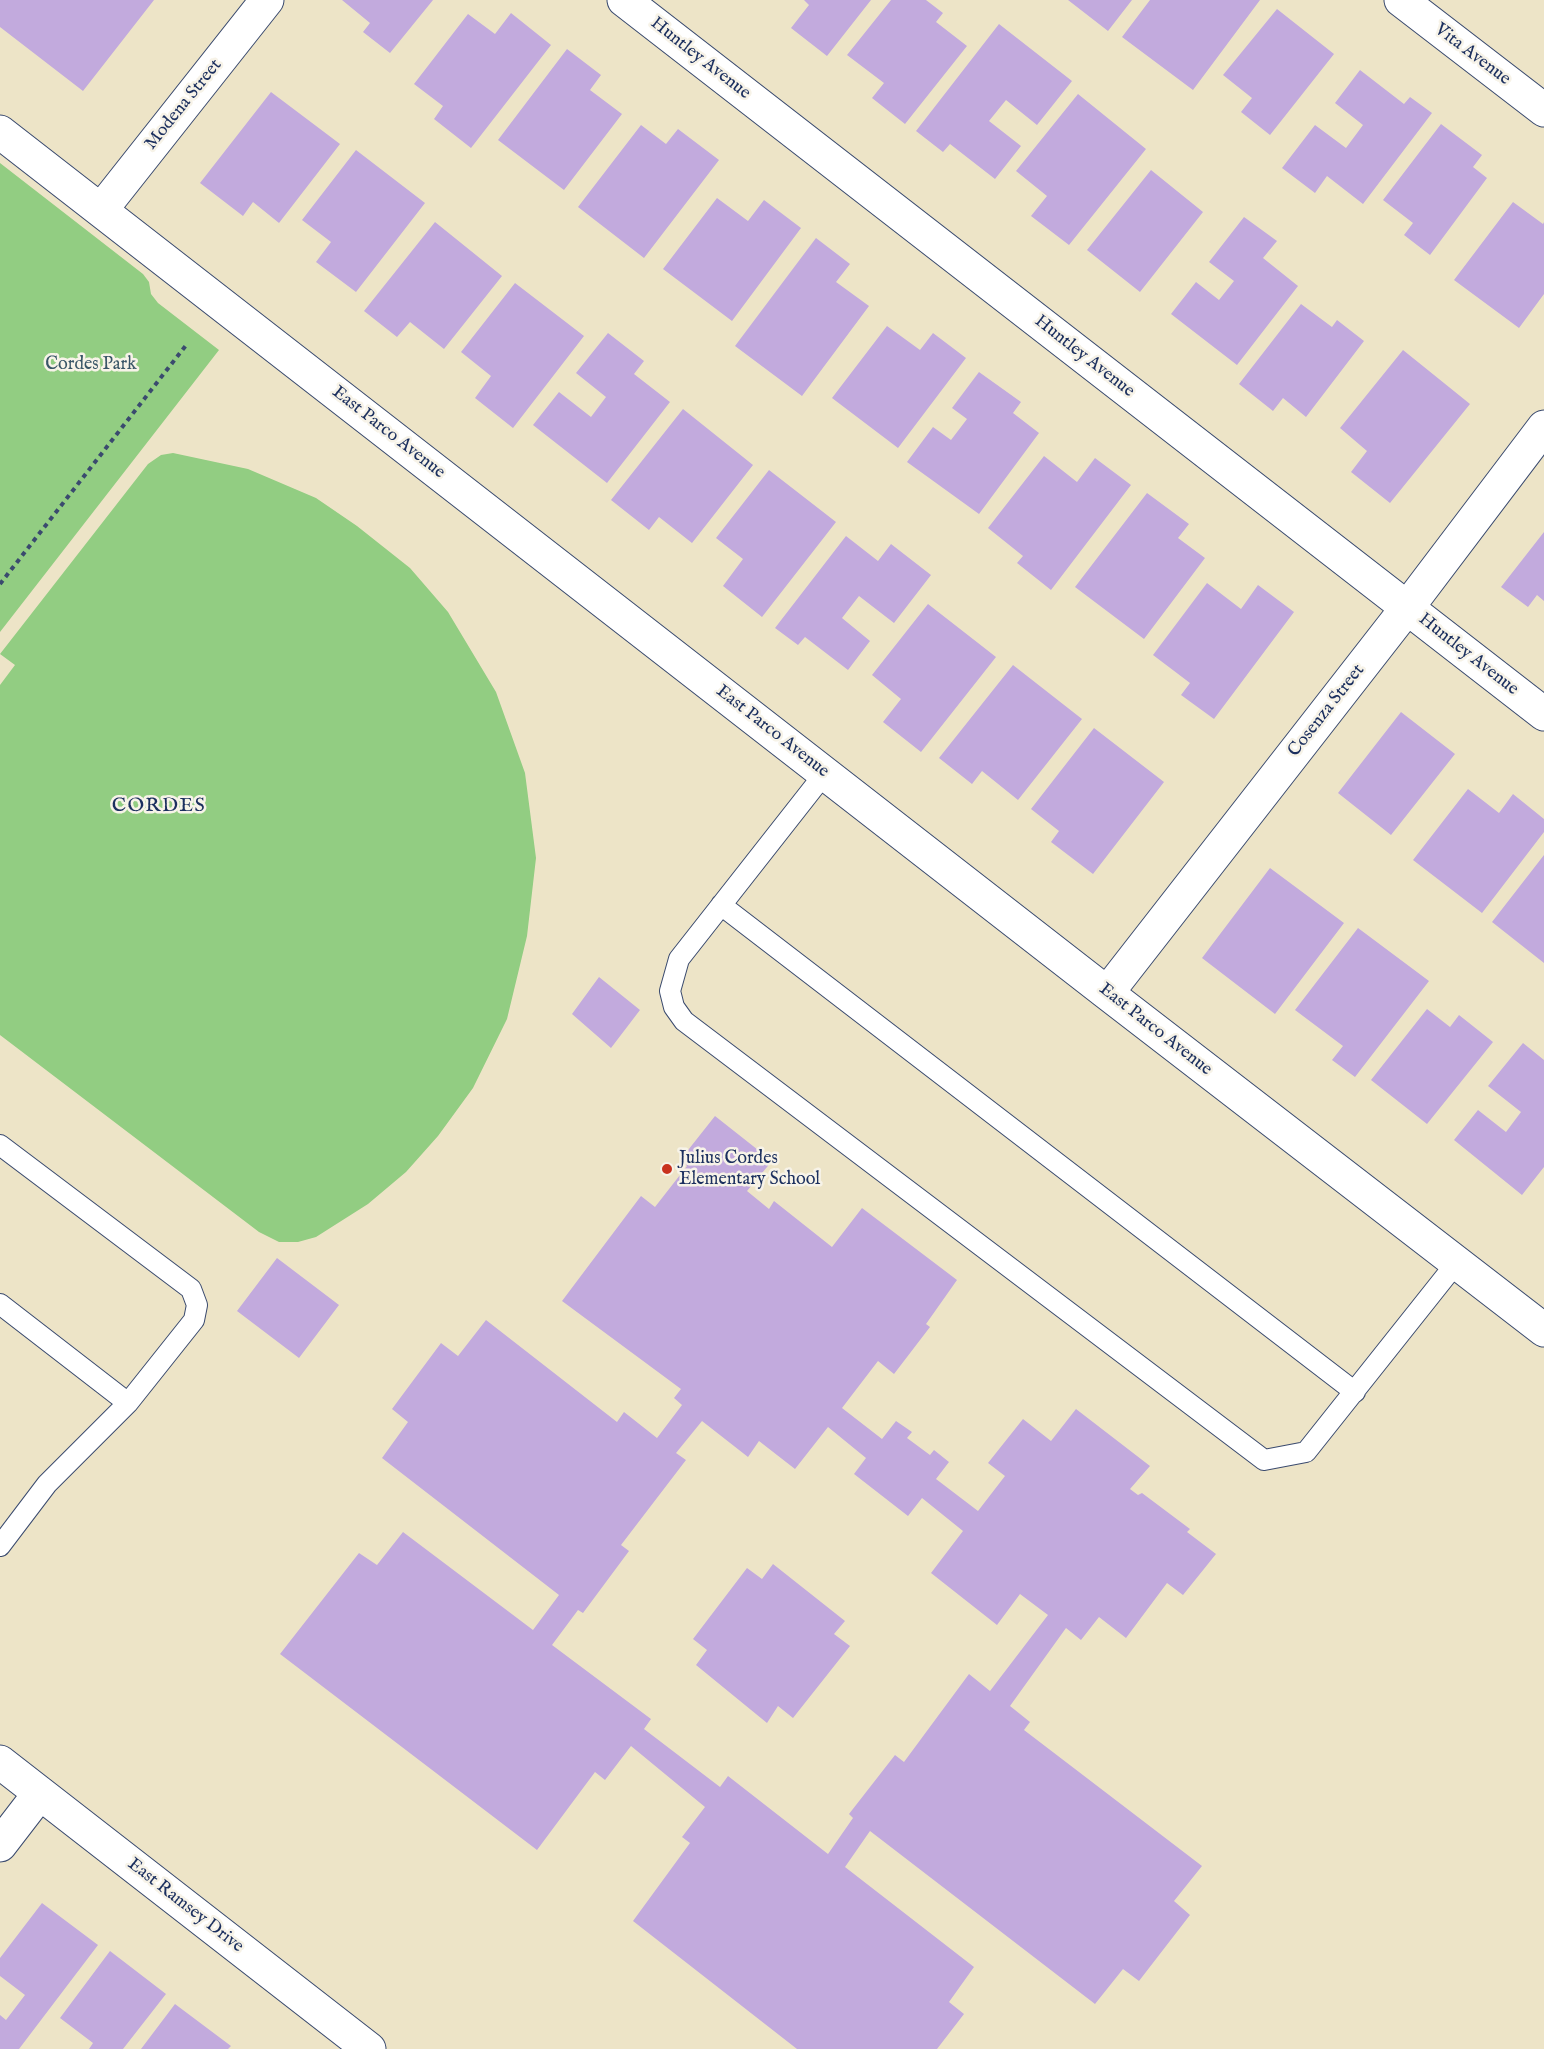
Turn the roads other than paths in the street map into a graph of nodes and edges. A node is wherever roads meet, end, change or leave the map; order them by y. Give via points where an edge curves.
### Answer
1 (267, 0) edge
2 (624, 0) edge
3 (1401, 0) edge
4 (1544, 110) edge
5 (0, 132) edge
6 (101, 210) junction
7 (1544, 427) edge
8 (1407, 608) junction
9 (1544, 714) edge
10 (825, 773) junction
11 (721, 904) junction
12 (1107, 993) junction
13 (0, 1145) edge
14 (1457, 1262) junction
15 (0, 1304) edge
16 (1544, 1330) edge
17 (1355, 1392) junction
18 (128, 1403) junction
19 (0, 1546) edge
20 (0, 1762) edge
21 (40, 1793) junction
22 (0, 1845) edge
23 (369, 2049) edge

1 - 6 street, Modena Street
2 - 8 street, Huntley Avenue
3 - 4 street, Vita Avenue
5 - 6 street, East Parco Avenue
6 - 10 street, East Parco Avenue
7 - 8 street, Cosenza Street
8 - 9 street, Huntley Avenue
8 - 12 street, Cosenza Street
10 - 11 lane
10 - 12 street, East Parco Avenue
11 - 17 lane
11 - 17 lane via 679,959 670,991 674,1007 684,1021 1264,1460 1306,1452
12 - 14 street, East Parco Avenue
13 - 18 lane via 191,1289 197,1305 194,1320
14 - 16 street, East Parco Avenue
14 - 17 lane
15 - 18 lane
18 - 19 lane via 47,1484
20 - 21 street, East Ramsey Drive
21 - 22 street
21 - 23 street, East Ramsey Drive

